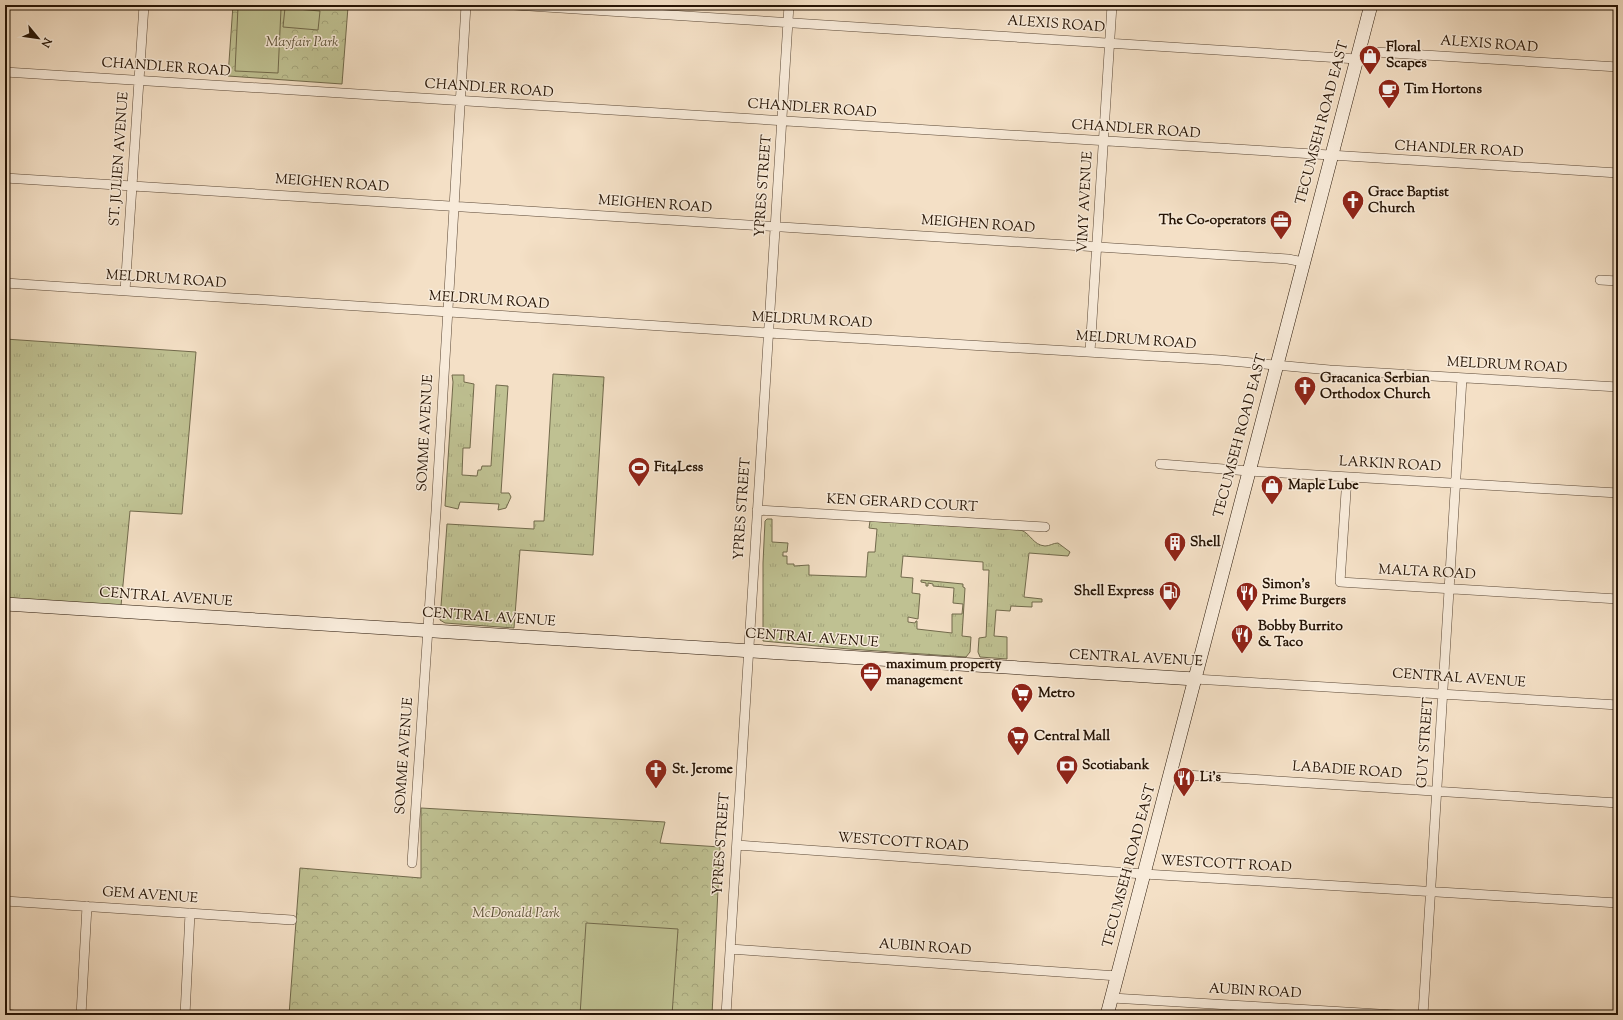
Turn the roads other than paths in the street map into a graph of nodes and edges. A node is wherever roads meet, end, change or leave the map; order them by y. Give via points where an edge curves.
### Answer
1 (144, 5) edge
2 (466, 5) edge
3 (514, 5) edge
4 (789, 5) edge
5 (1112, 5) edge
6 (1371, 5) edge
7 (788, 22) junction
8 (1110, 43) junction
9 (1358, 55) junction
10 (1618, 67) edge
11 (5, 72) edge
12 (139, 81) junction
13 (460, 102) junction
14 (782, 121) junction
15 (1104, 142) junction
16 (1330, 156) junction
17 (1618, 173) edge
18 (5, 178) edge
19 (132, 186) junction
20 (454, 206) junction
21 (775, 226) junction
22 (1097, 247) junction
23 (1303, 262) junction
24 (1600, 280) dead end
25 (1618, 281) edge
26 (5, 283) edge
27 (125, 291) junction
28 (448, 312) junction
29 (769, 333) junction
30 (1090, 352) junction
31 (1276, 365) junction
32 (1462, 378) junction
33 (1618, 387) edge
34 (1160, 464) dead end
35 (1249, 471) junction
36 (1348, 477) junction
37 (1456, 483) junction
38 (1618, 493) edge
39 (758, 510) junction
40 (1045, 527) dead end
41 (1449, 588) junction
42 (1618, 598) edge
43 (5, 604) edge
44 (427, 630) junction
45 (749, 651) junction
46 (1195, 679) junction
47 (1443, 694) junction
48 (1618, 705) edge
49 (1170, 774) junction
50 (1436, 792) junction
51 (1618, 803) edge
52 (736, 845) junction
53 (412, 863) dead end
54 (1144, 874) junction
55 (1430, 891) junction
56 (5, 901) edge
57 (1618, 903) edge
58 (88, 906) junction
59 (190, 913) junction
60 (292, 920) dead end
61 (730, 949) junction
62 (1118, 976) junction
63 (1112, 998) junction
64 (5, 1014) edge
65 (14, 1015) edge
66 (81, 1015) edge
67 (185, 1015) edge
68 (726, 1015) edge
69 (1107, 1015) edge
70 (1396, 1015) edge
71 (1423, 1015) edge

1 - 12 street, ST. JULIEN AVENUE
2 - 13 street, SOMME AVENUE
3 - 7 street, ALEXIS ROAD
4 - 7 street, YPRES STREET
5 - 8 street, VIMY AVENUE
6 - 9 street, TECUMSEH ROAD EAST
7 - 8 street, ALEXIS ROAD
7 - 14 street, YPRES STREET
8 - 9 street, ALEXIS ROAD
8 - 15 street, VIMY AVENUE
9 - 10 street, ALEXIS ROAD
9 - 16 street, TECUMSEH ROAD EAST
11 - 12 street, CHANDLER ROAD
12 - 13 street, CHANDLER ROAD
12 - 19 street, ST. JULIEN AVENUE
13 - 14 street, CHANDLER ROAD
13 - 20 street, SOMME AVENUE
14 - 15 street, CHANDLER ROAD
14 - 21 street, YPRES STREET
15 - 16 street, CHANDLER ROAD
15 - 22 street, VIMY AVENUE
16 - 17 street, CHANDLER ROAD
16 - 23 street, TECUMSEH ROAD EAST
18 - 19 street, MEIGHEN ROAD
19 - 20 street, MEIGHEN ROAD
19 - 27 street, ST. JULIEN AVENUE
20 - 21 street, MEIGHEN ROAD
20 - 28 street, SOMME AVENUE
21 - 22 street, MEIGHEN ROAD
21 - 29 street, YPRES STREET
22 - 23 street, MEIGHEN ROAD
22 - 30 street, VIMY AVENUE
23 - 31 street, TECUMSEH ROAD EAST
24 - 25 street
26 - 27 street, MELDRUM ROAD
27 - 28 street, MELDRUM ROAD
28 - 29 street, MELDRUM ROAD
28 - 44 street, SOMME AVENUE
29 - 30 street, MELDRUM ROAD
29 - 39 street, YPRES STREET
30 - 31 street, MELDRUM ROAD
31 - 32 street, MELDRUM ROAD
31 - 35 street, TECUMSEH ROAD EAST
32 - 33 street, MELDRUM ROAD
32 - 37 street, GUY STREET
34 - 35 street, LARKIN ROAD
35 - 36 street, LARKIN ROAD
35 - 46 street, TECUMSEH ROAD EAST
36 - 37 street, LARKIN ROAD
36 - 41 street, MALTA ROAD via 1340,582
37 - 38 street, LARKIN ROAD
37 - 41 street, GUY STREET
39 - 40 street, KEN GERARD COURT
39 - 45 street, YPRES STREET
41 - 42 street, MALTA ROAD
41 - 47 street, GUY STREET
43 - 44 street, CENTRAL AVENUE
44 - 45 street, CENTRAL AVENUE
44 - 53 street, SOMME AVENUE
45 - 46 street, CENTRAL AVENUE
45 - 52 street, YPRES STREET
46 - 47 street, CENTRAL AVENUE
46 - 49 street, TECUMSEH ROAD EAST
47 - 48 street, CENTRAL AVENUE
47 - 50 street, GUY STREET
49 - 50 street, LABADIE ROAD
49 - 54 street, TECUMSEH ROAD EAST
50 - 51 street, LABADIE ROAD
50 - 55 street, GUY STREET
52 - 54 street, WESTCOTT ROAD
52 - 61 street, YPRES STREET
54 - 55 street, WESTCOTT ROAD
54 - 62 street, TECUMSEH ROAD EAST
55 - 57 street, WESTCOTT ROAD
55 - 71 street, GUY STREET
56 - 58 street, GEM AVENUE
58 - 59 street, GEM AVENUE
58 - 66 street
59 - 60 street, GEM AVENUE
59 - 67 street
61 - 62 street, AUBIN ROAD
61 - 68 street, YPRES STREET
62 - 63 street, TECUMSEH ROAD EAST
63 - 69 street, TECUMSEH ROAD EAST
63 - 70 street, AUBIN ROAD
64 - 65 street

